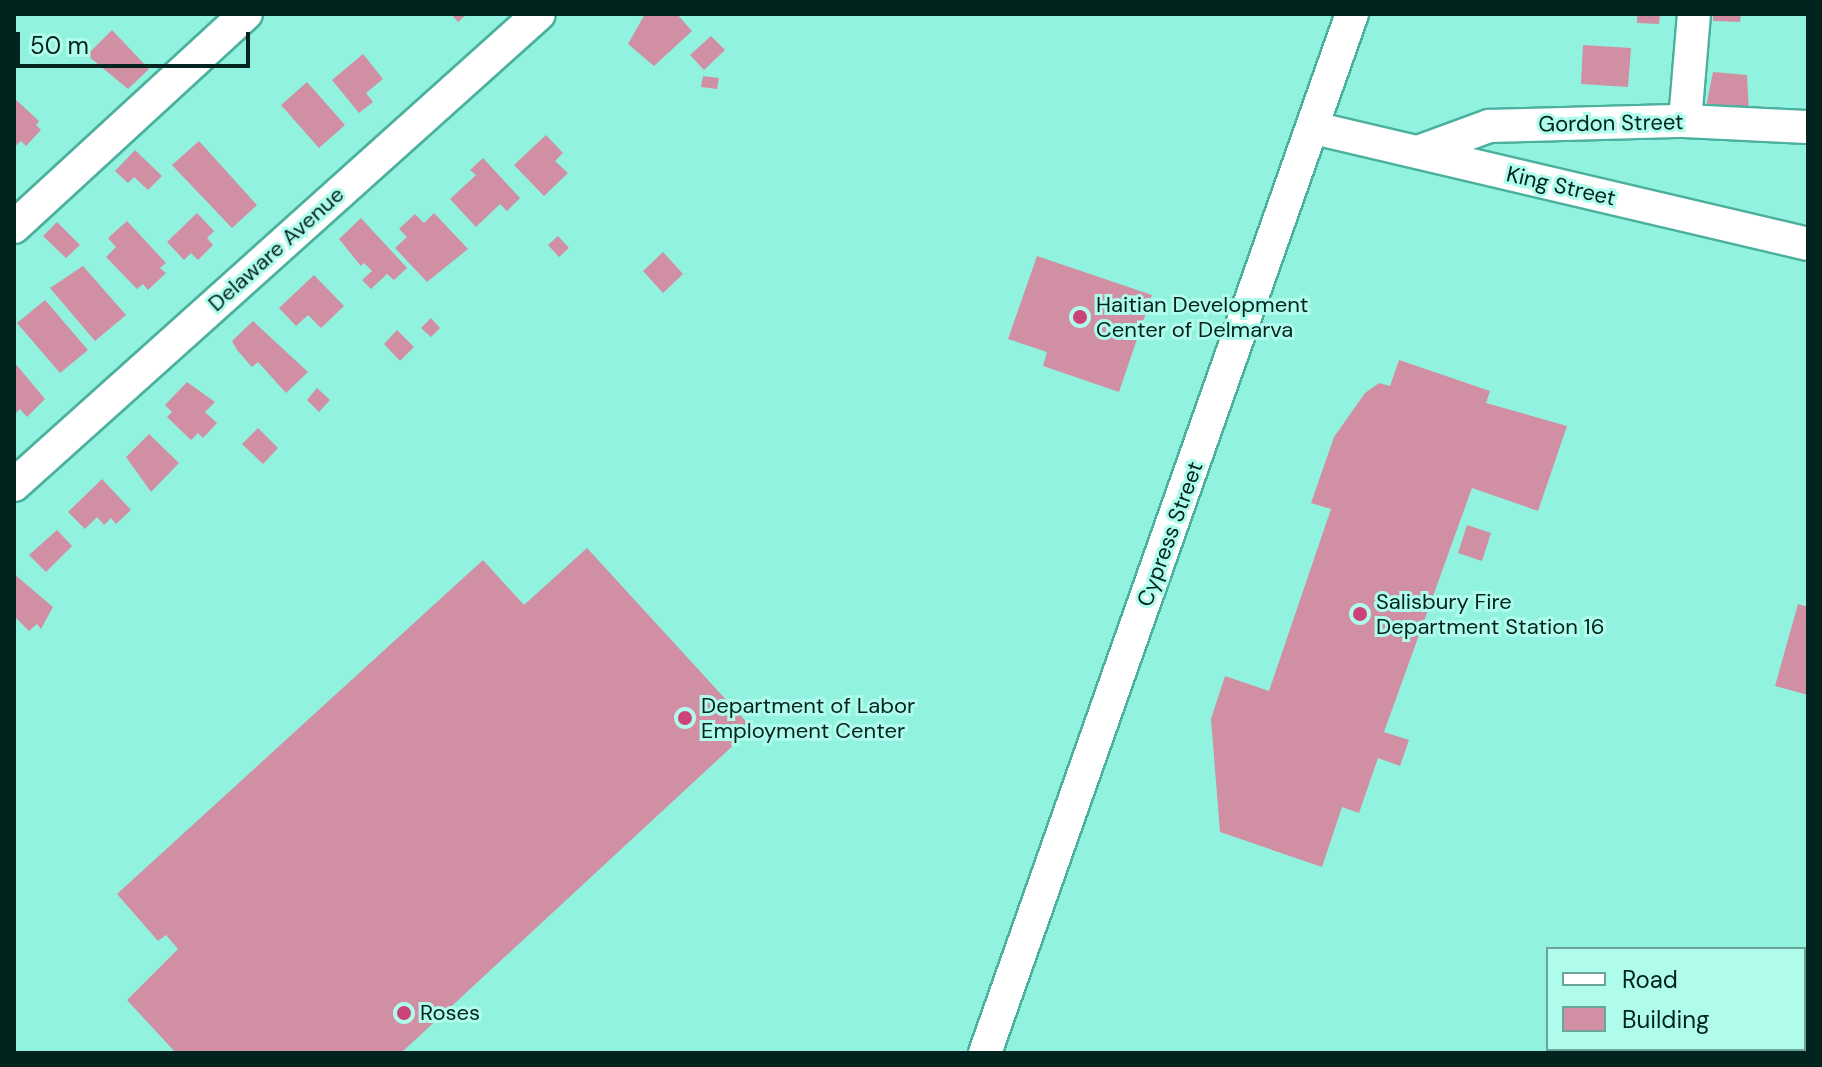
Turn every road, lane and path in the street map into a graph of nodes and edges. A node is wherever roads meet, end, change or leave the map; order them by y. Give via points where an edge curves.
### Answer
1 (246, 14) edge
2 (539, 14) edge
3 (1352, 14) edge
4 (1694, 14) edge
5 (1685, 121) junction
6 (1808, 127) edge
7 (1314, 128) junction
8 (1418, 152) junction
9 (14, 227) edge
10 (1808, 244) edge
11 (14, 485) edge
12 (985, 1053) edge

1 - 9 street
2 - 11 street, Delaware Avenue
3 - 7 street, Cypress Street
4 - 5 street
5 - 6 street, Gordon Street
5 - 8 street, Gordon Street via 1489,126
7 - 8 street, King Street
7 - 12 street, Cypress Street
8 - 10 street, King Street

